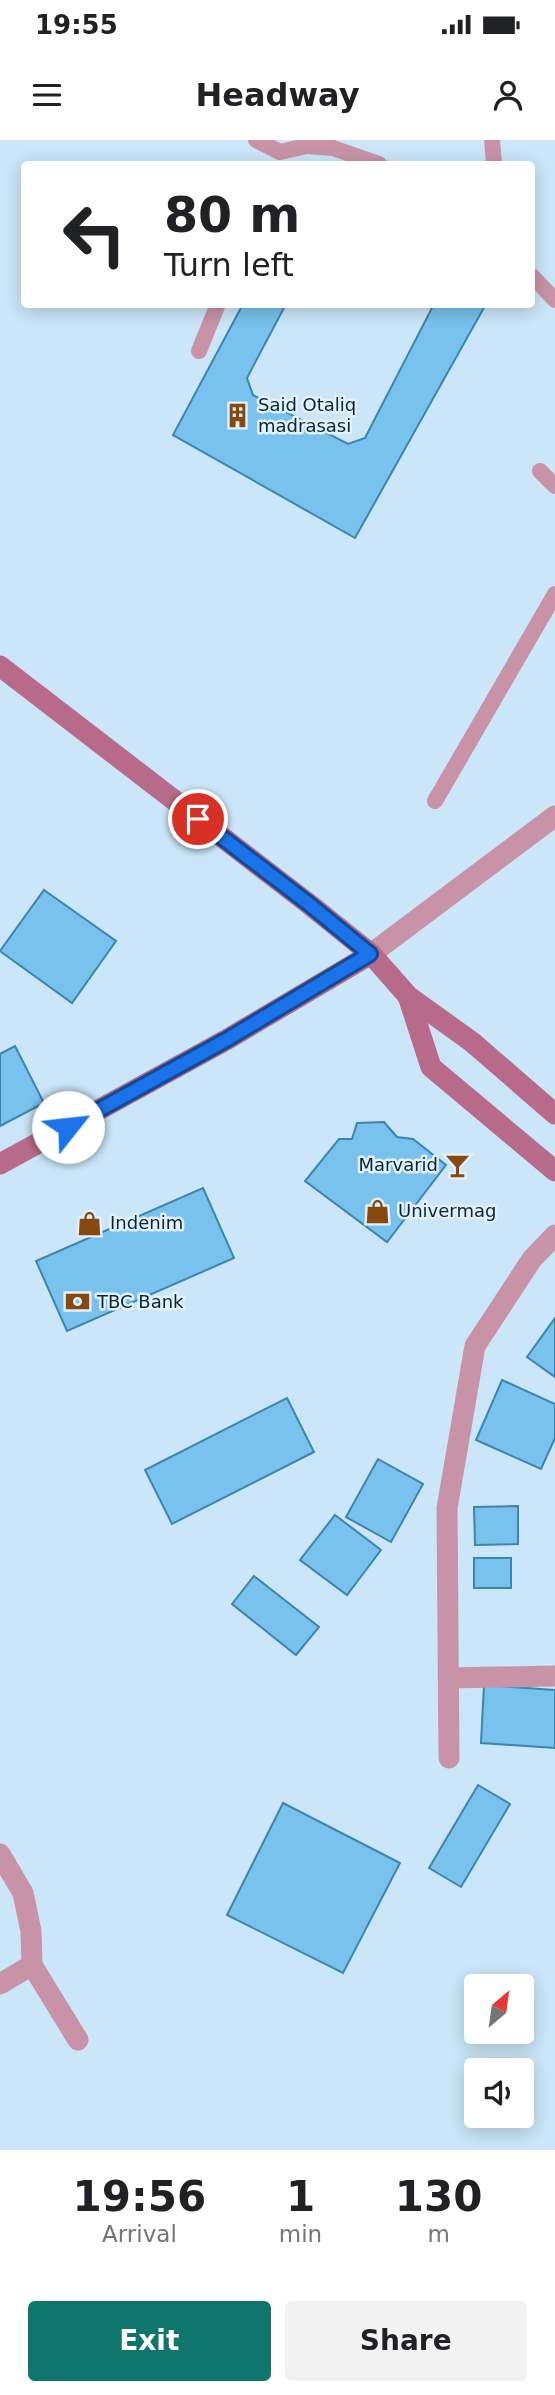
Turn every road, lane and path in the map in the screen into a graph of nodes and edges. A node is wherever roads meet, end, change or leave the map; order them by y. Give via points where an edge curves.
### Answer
1 (256, 140) edge
2 (492, 140) edge
3 (308, 143) edge
4 (277, 158) edge
5 (371, 161) edge
6 (494, 161) edge
7 (535, 279) edge
8 (555, 300) edge
9 (216, 308) edge
10 (199, 351) dead end
11 (540, 471) dead end
12 (555, 486) edge
13 (555, 594) edge
14 (0, 666) edge
15 (435, 801) dead end
16 (555, 816) edge
17 (370, 954) junction
18 (408, 996) junction
19 (555, 1114) edge
20 (0, 1164) edge
21 (555, 1171) edge
22 (555, 1234) edge
23 (555, 1676) edge
24 (449, 1678) junction
25 (449, 1758) dead end
26 (0, 1854) edge
27 (32, 1965) junction
28 (0, 1984) edge
29 (78, 2040) dead end

1 - 4 lane
2 - 6 lane
3 - 4 lane
3 - 5 lane
7 - 8 lane
9 - 10 lane
11 - 12 lane
13 - 15 lane
14 - 17 main road
16 - 17 street
17 - 18 main road
17 - 20 main road via 226,1040
18 - 19 main road via 472,1042
18 - 21 main road via 431,1067
22 - 24 street via 532,1259 475,1346 447,1508
23 - 24 street
24 - 25 street
26 - 27 street via 23,1893
27 - 28 street
27 - 29 street

